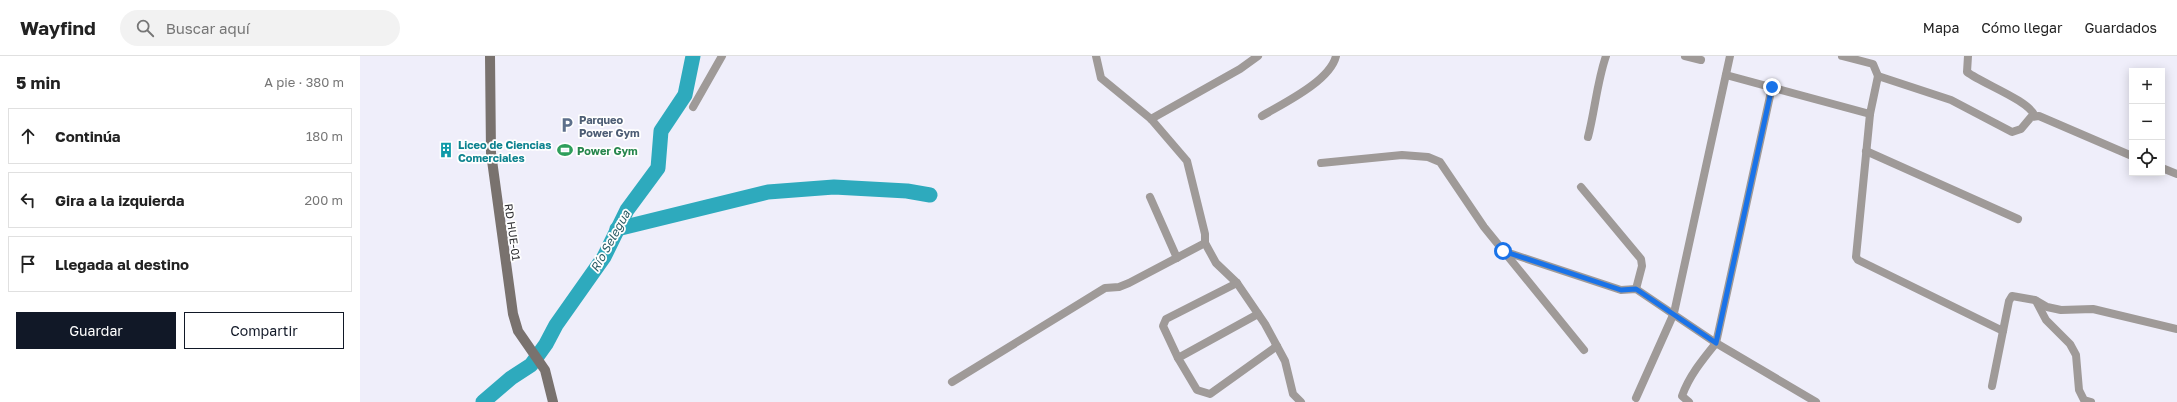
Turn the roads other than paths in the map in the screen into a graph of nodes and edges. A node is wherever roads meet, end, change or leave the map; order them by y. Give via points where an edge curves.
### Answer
1 (490, 56) edge
2 (722, 56) edge
3 (1096, 56) edge
4 (1258, 56) edge
5 (1336, 56) edge
6 (1606, 56) edge
7 (1685, 56) edge
8 (1730, 56) edge
9 (1842, 56) edge
10 (1968, 56) edge
11 (1701, 60) dead end
12 (1726, 75) junction
13 (1878, 76) junction
14 (1772, 87) junction
15 (693, 107) dead end
16 (1870, 114) junction
17 (1262, 116) dead end
18 (2035, 116) junction
19 (1151, 119) junction
20 (1588, 137) dead end
21 (1866, 151) junction
22 (2129, 155) edge
23 (1321, 163) dead end
24 (2165, 169) edge
25 (2177, 174) edge
26 (1581, 187) dead end
27 (1150, 197) dead end
28 (2018, 219) dead end
29 (1205, 243) junction
30 (1503, 251) junction
31 (1177, 258) junction
32 (1237, 283) junction
33 (1636, 289) junction
34 (2035, 300) junction
35 (1674, 313) junction
36 (1258, 314) junction
37 (2177, 329) edge
38 (2003, 331) junction
39 (1716, 343) junction
40 (1277, 346) junction
41 (1584, 350) dead end
42 (1178, 358) junction
43 (952, 382) dead end
44 (1992, 386) dead end
45 (1636, 398) dead end
46 (553, 402) edge
47 (1301, 402) edge
48 (1689, 402) edge
49 (1816, 402) edge
50 (2091, 402) edge

1 - 46 street, RD HUE-01 via 491,152 506,274 518,332 545,370
2 - 15 street
3 - 19 street via 1101,78
4 - 19 street via 1240,69
5 - 17 street via 1334,64 1322,78
6 - 20 street via 1598,77 1594,115
7 - 11 street
8 - 12 street
9 - 13 street via 1873,64
10 - 18 street via 1967,72 1993,89 2025,104
12 - 14 street
12 - 35 street
13 - 16 street
13 - 18 street via 1950,100 2012,132 2021,129
14 - 16 street
14 - 39 street
16 - 21 street
18 - 22 street
19 - 29 street via 1187,161
21 - 28 street
21 - 38 street via 1856,254 1858,260
23 - 30 street via 1402,155 1435,158 1469,208
24 - 25 street
26 - 33 street via 1641,259 1642,266
27 - 31 street
29 - 31 street
29 - 32 street via 1216,263
30 - 33 street via 1621,290
30 - 41 street
31 - 43 street via 1129,283 1105,288
32 - 36 street
32 - 42 street via 1166,319 1163,326
33 - 35 street
34 - 37 street via 2047,307 2061,310 2093,309
34 - 38 street via 2012,296
34 - 50 street via 2046,320 2070,344 2076,355 2080,390 2084,400
35 - 39 street
35 - 45 street
36 - 40 street
36 - 42 street
38 - 44 street
39 - 48 street via 1695,369 1684,391 1682,396
39 - 49 street
40 - 42 street via 1210,394 1196,390
40 - 47 street via 1285,361 1293,394

